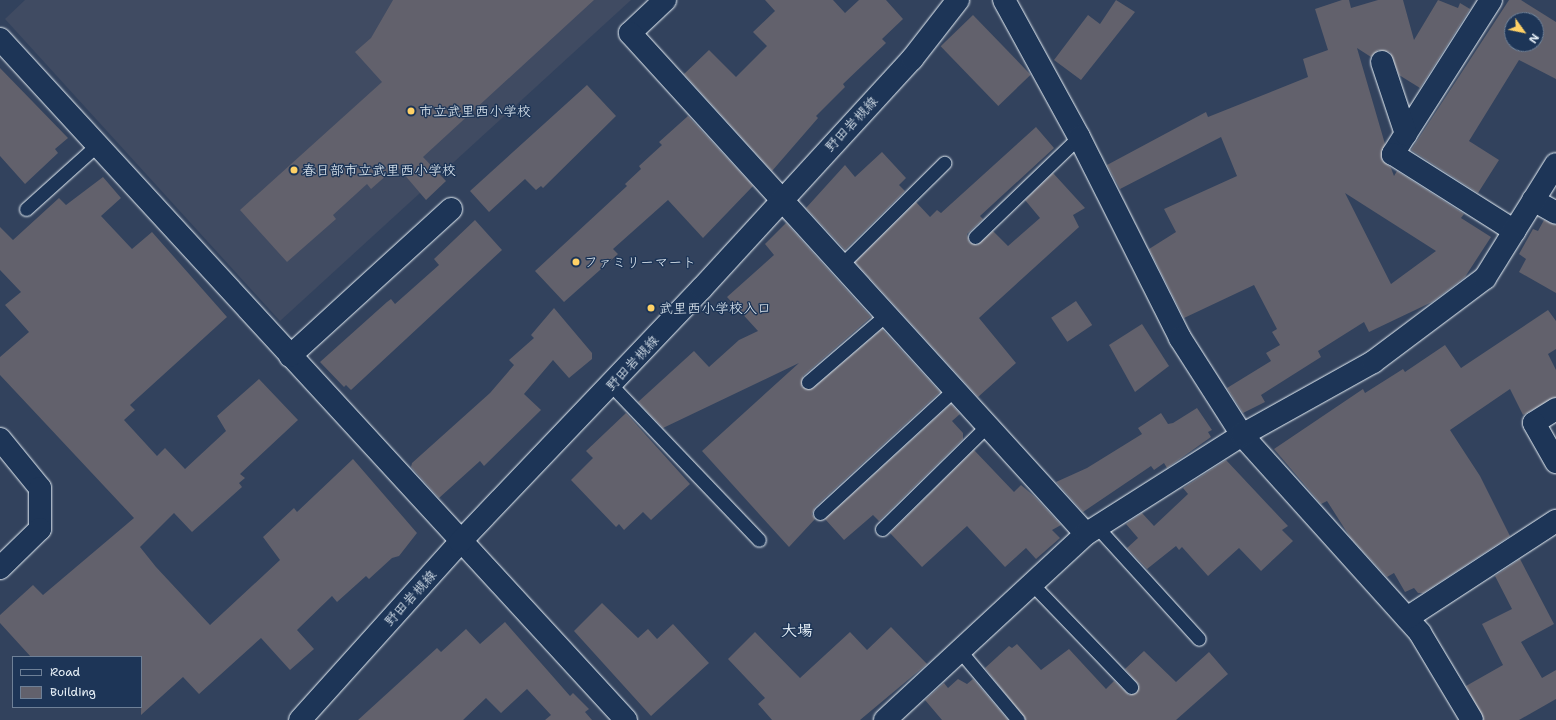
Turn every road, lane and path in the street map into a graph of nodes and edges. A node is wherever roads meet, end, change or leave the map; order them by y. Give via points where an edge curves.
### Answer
1 (665, 0) edge
2 (958, 0) edge
3 (1004, 0) edge
4 (1491, 0) edge
5 (0, 39) edge
6 (1382, 62) dead end
7 (1406, 134) junction
8 (1079, 137) junction
9 (97, 145) junction
10 (944, 162) dead end
11 (1556, 164) edge
12 (783, 199) junction
13 (1534, 200) junction
14 (26, 209) dead end
15 (451, 209) dead end
16 (1556, 213) edge
17 (1514, 231) junction
18 (975, 237) dead end
19 (842, 264) junction
20 (887, 314) junction
21 (290, 356) junction
22 (808, 382) dead end
23 (611, 385) junction
24 (955, 389) junction
25 (1556, 410) edge
26 (988, 425) junction
27 (1242, 435) junction
28 (0, 439) edge
29 (1556, 462) edge
30 (820, 513) dead end
31 (1556, 520) edge
32 (882, 529) dead end
33 (1092, 531) junction
34 (759, 540) dead end
35 (460, 542) junction
36 (0, 568) edge
37 (1032, 584) junction
38 (1407, 618) junction
39 (1199, 639) dead end
40 (960, 651) junction
41 (1131, 687) dead end
42 (1467, 718) edge
43 (300, 720) edge
44 (626, 720) edge
45 (884, 720) edge
46 (1018, 720) edge

1 - 12 street via 630,33
2 - 12 street, 野田岩槻線 via 912,59
3 - 8 street
4 - 7 street
5 - 9 street
6 - 7 street
7 - 17 street via 1393,154
8 - 18 lane
8 - 27 street via 1180,338
9 - 14 lane
9 - 21 street
10 - 19 lane
11 - 13 street
12 - 19 street
12 - 23 street, 野田岩槻線
13 - 16 street
13 - 17 street
15 - 21 street
17 - 27 street via 1485,278 1373,362
19 - 20 street
20 - 22 lane
20 - 24 street
21 - 35 street
23 - 34 lane
23 - 35 street, 野田岩槻線
24 - 26 street
24 - 30 lane
25 - 29 street via 1534,423
26 - 32 lane
26 - 33 street
27 - 33 street
27 - 38 street
28 - 36 street via 40,488 40,529
31 - 38 street
33 - 37 street
33 - 39 lane
35 - 43 street, 野田岩槻線
35 - 44 street
37 - 40 street
37 - 41 lane
38 - 42 street via 1420,633
40 - 45 street
40 - 46 lane

